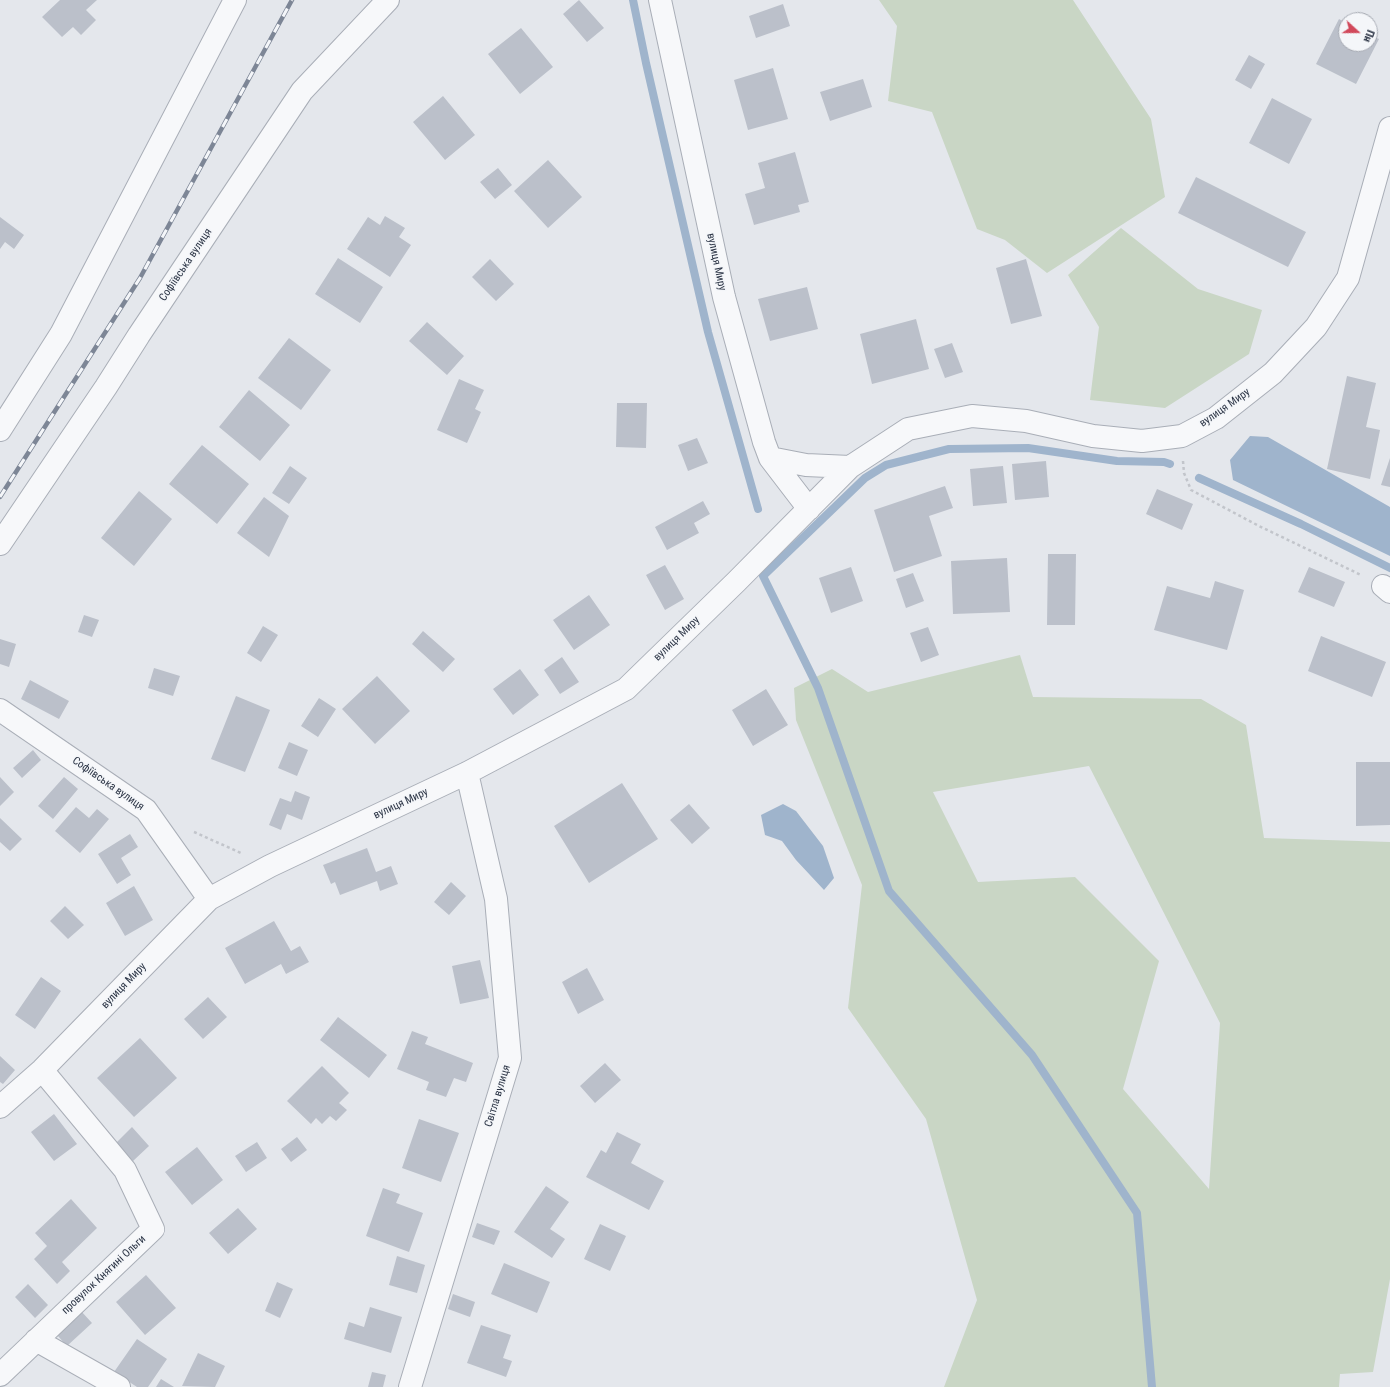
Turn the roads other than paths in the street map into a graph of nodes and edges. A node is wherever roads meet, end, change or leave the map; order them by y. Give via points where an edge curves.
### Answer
1 (388, 0) edge
2 (660, 0) edge
3 (227, 3) edge
4 (1390, 128) edge
5 (0, 430) edge
6 (770, 458) junction
7 (850, 467) junction
8 (809, 509) junction
9 (0, 544) edge
10 (0, 710) edge
11 (466, 773) junction
12 (209, 899) junction
13 (42, 1070) junction
14 (0, 1107) edge
15 (36, 1340) junction
16 (0, 1375) edge
17 (119, 1387) edge
18 (410, 1387) edge

1 - 9 street, Софіївська вулиця via 302,91
2 - 6 street, вулиця Миру via 724,297
3 - 5 street via 61,334
4 - 7 street, вулиця Миру via 1348,278 1316,328 1273,373 1216,418 1182,436 1142,441 1093,436 1026,421 972,416 908,429
6 - 7 street via 806,465
6 - 8 street, вулиця Миру
7 - 8 street, вулиця Миру
8 - 11 street, вулиця Миру via 626,688
10 - 12 street, Софіївська вулиця via 146,810
11 - 12 street, вулиця Миру via 270,866
11 - 18 street, Світла вулиця via 496,898 510,1058
12 - 13 street, вулиця Миру
13 - 14 street, вулиця Миру
13 - 15 street, провулок Княгині Ольги via 125,1170 153,1229
15 - 16 street, провулок Княгині Ольги
15 - 17 street

